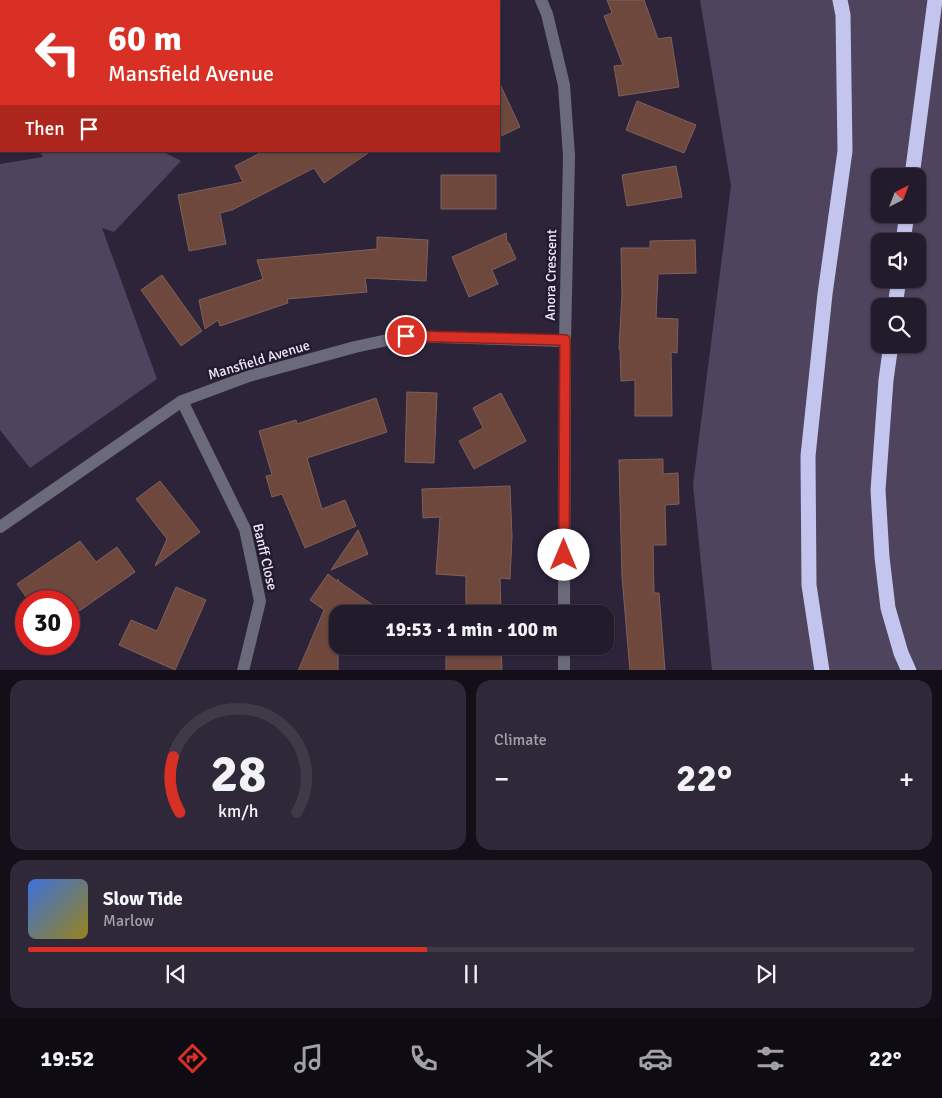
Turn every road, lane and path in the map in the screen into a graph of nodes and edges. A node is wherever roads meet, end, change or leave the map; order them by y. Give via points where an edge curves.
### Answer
1 (541, 0) edge
2 (840, 0) edge
3 (935, 0) edge
4 (913, 168) edge
5 (565, 340) junction
6 (890, 353) edge
7 (182, 401) junction
8 (0, 526) edge
9 (564, 605) edge
10 (564, 655) edge
11 (243, 670) edge
12 (564, 670) edge
13 (822, 670) edge
14 (909, 670) edge

1 - 5 street, Anora Crescent via 564,85 569,156
2 - 13 highway via 843,15 845,151 808,456 809,584
3 - 4 highway
5 - 7 street, Mansfield Avenue via 406,336 249,376
5 - 9 street, Anora Crescent
6 - 14 highway via 878,490 882,557 888,608
7 - 8 street, Mansfield Avenue
7 - 11 street, Banff Close via 245,529 260,601
10 - 12 street

